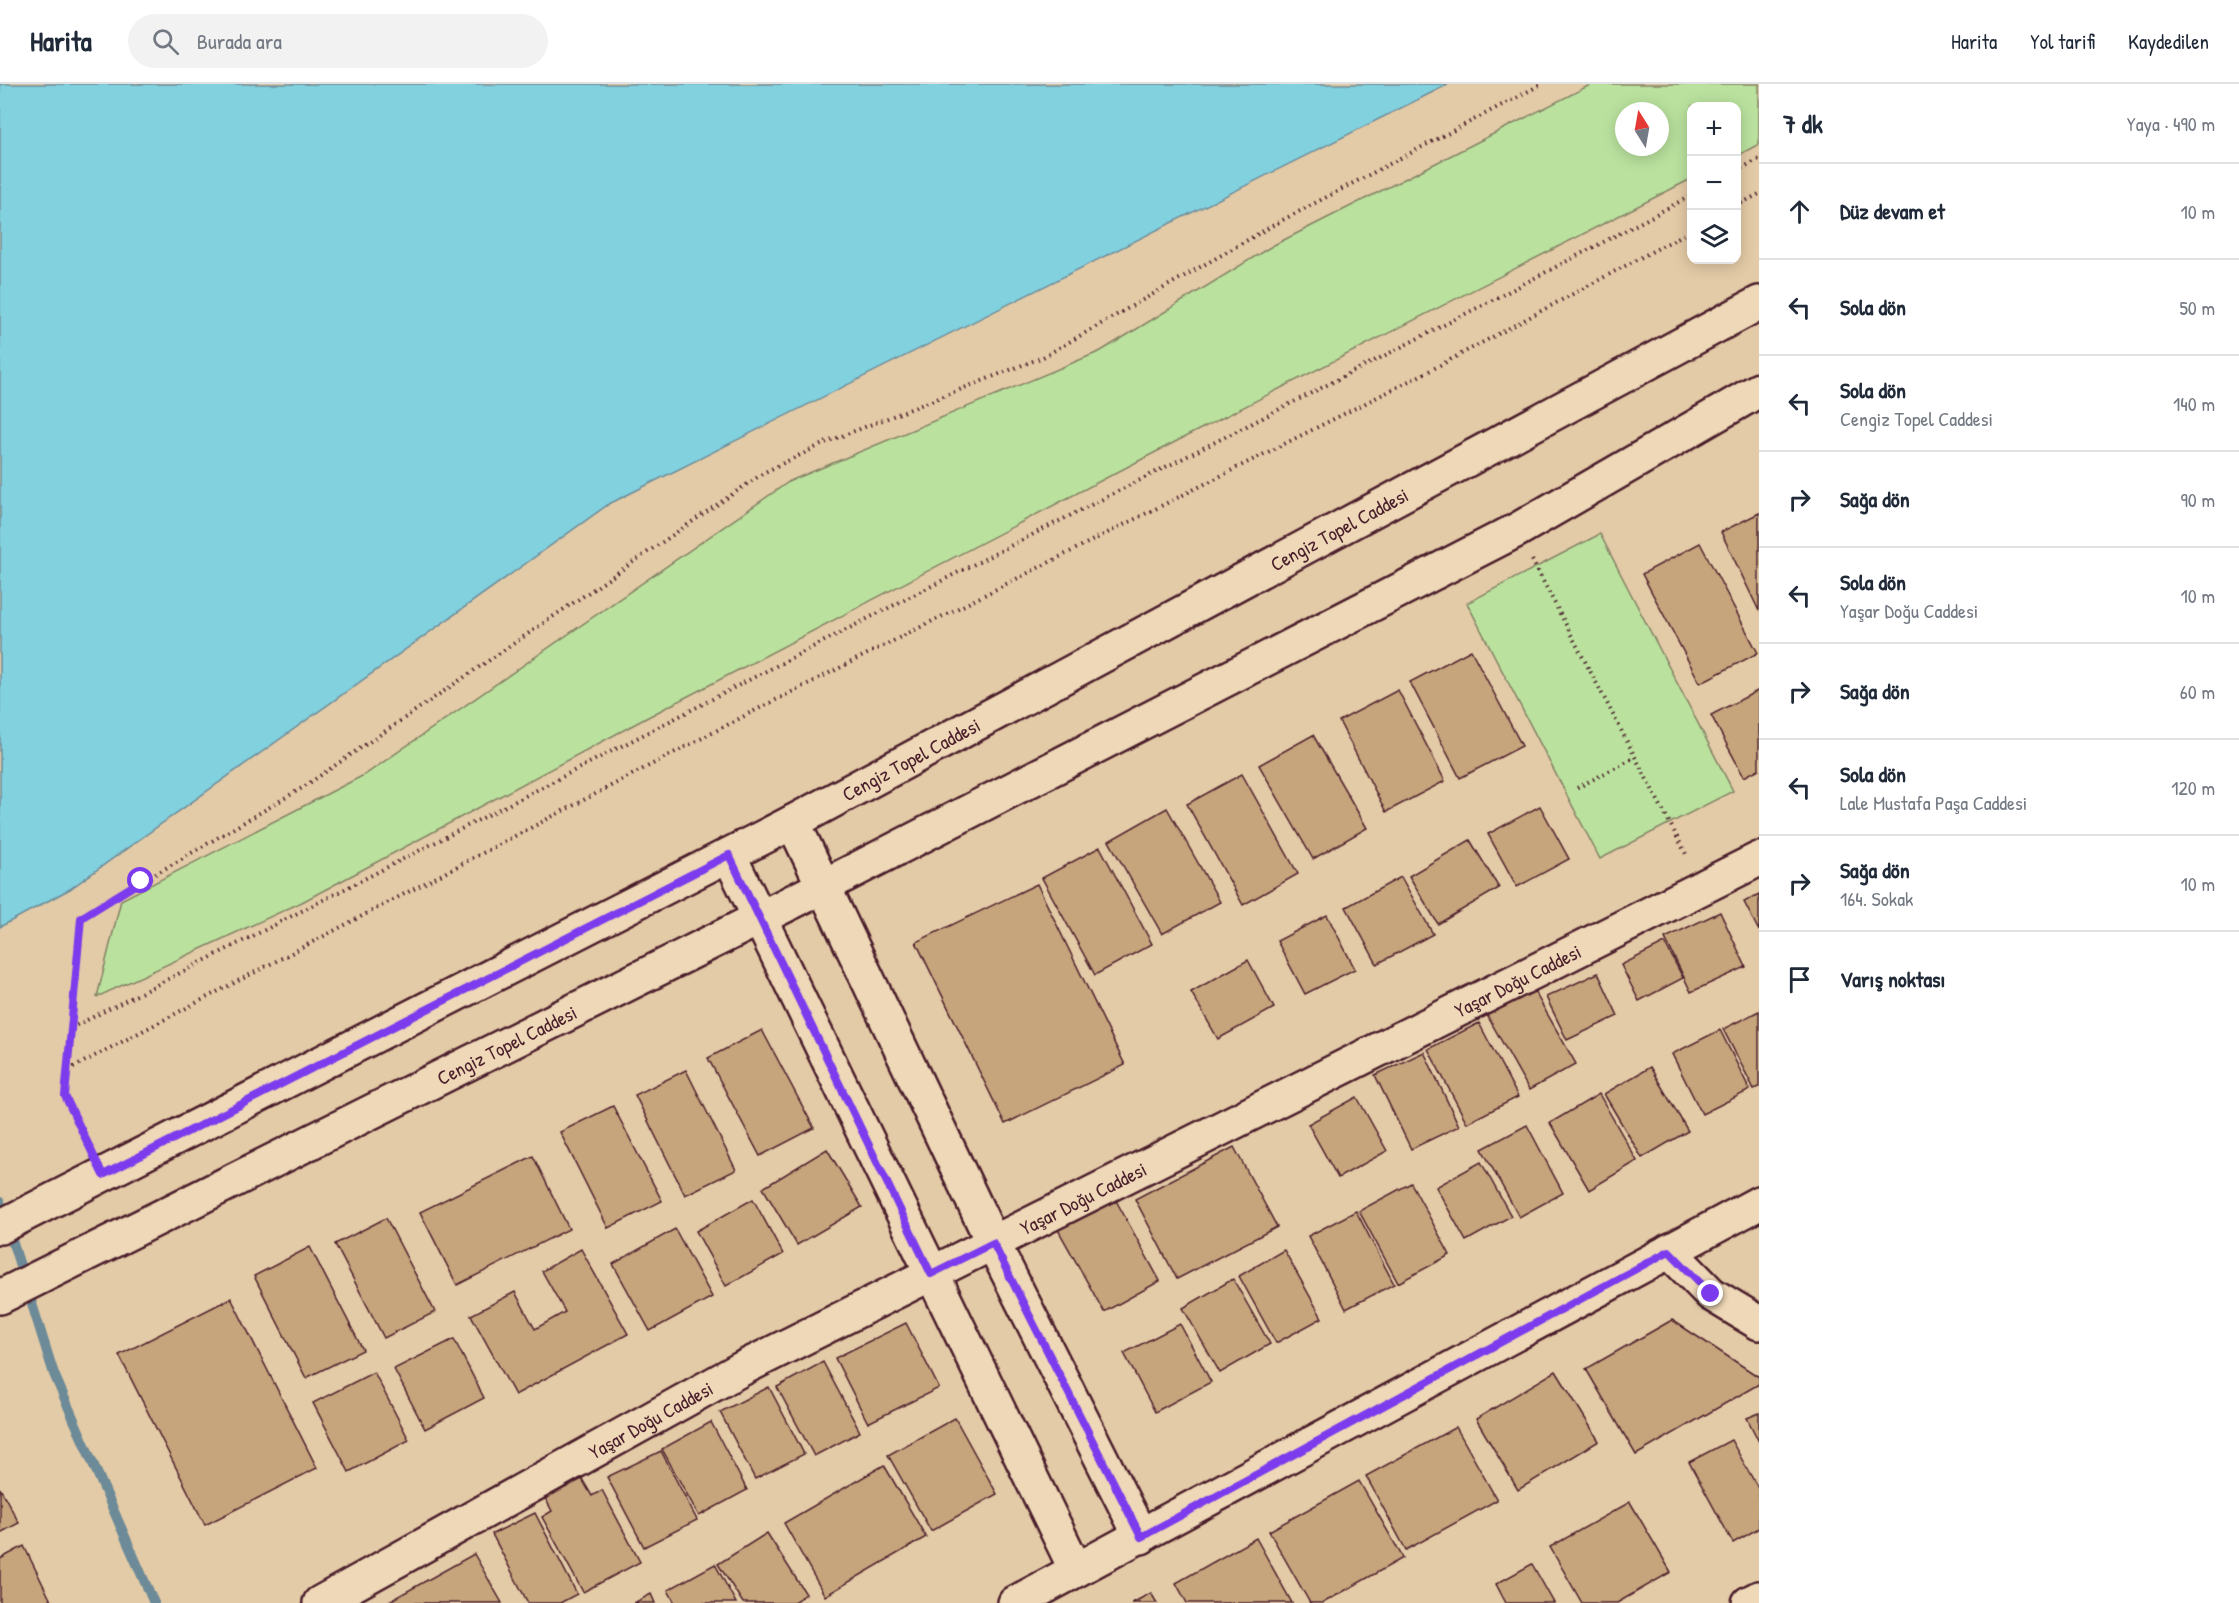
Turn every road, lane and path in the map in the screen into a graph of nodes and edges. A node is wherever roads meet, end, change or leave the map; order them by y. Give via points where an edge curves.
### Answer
1 (1542, 84) edge
2 (1759, 159) edge
3 (1741, 169) edge
4 (1759, 194) edge
5 (1687, 198) edge
6 (1741, 204) edge
7 (1687, 233) edge
8 (1759, 303) edge
9 (1759, 390) edge
10 (1516, 530) junction
11 (1635, 757) junction
12 (1577, 788) dead end
13 (793, 822) junction
14 (729, 855) junction
15 (1759, 859) edge
16 (824, 886) junction
17 (1703, 887) junction
18 (759, 918) junction
19 (70, 1028) junction
20 (67, 1070) junction
21 (103, 1175) junction
22 (1759, 1203) edge
23 (0, 1227) edge
24 (993, 1243) junction
25 (1669, 1251) junction
26 (931, 1274) junction
27 (0, 1297) edge
28 (1759, 1323) edge
29 (1141, 1537) junction
30 (1076, 1570) junction
31 (1759, 1598) edge
32 (320, 1603) edge
33 (1015, 1603) edge
34 (1749, 1603) edge

1 - 19 path via 1279,222 1043,357 830,441 765,472 303,788 81,918
2 - 3 path
4 - 6 path
5 - 19 path via 335,896
7 - 20 path via 1433,369 750,713
8 - 13 street, Cengiz Topel Caddesi
9 - 10 street, Cengiz Topel Caddesi
10 - 11 path
10 - 16 street, Cengiz Topel Caddesi
11 - 12 path
11 - 17 path
13 - 14 street, Cengiz Topel Caddesi
13 - 16 street
14 - 18 street
14 - 21 street, Cengiz Topel Caddesi
15 - 17 street, Yaşar Doğu Caddesi
16 - 18 street, Cengiz Topel Caddesi
16 - 24 street
17 - 24 street, Yaşar Doğu Caddesi
18 - 26 street
18 - 27 street, Cengiz Topel Caddesi
19 - 20 path
20 - 21 path via 65,1096
21 - 23 street, Cengiz Topel Caddesi
22 - 25 street
24 - 26 street, Yaşar Doğu Caddesi
24 - 29 street
25 - 28 street via 1711,1294
25 - 29 street
26 - 30 street
26 - 32 street, Yaşar Doğu Caddesi via 743,1368
29 - 30 street
30 - 33 street
31 - 34 street

